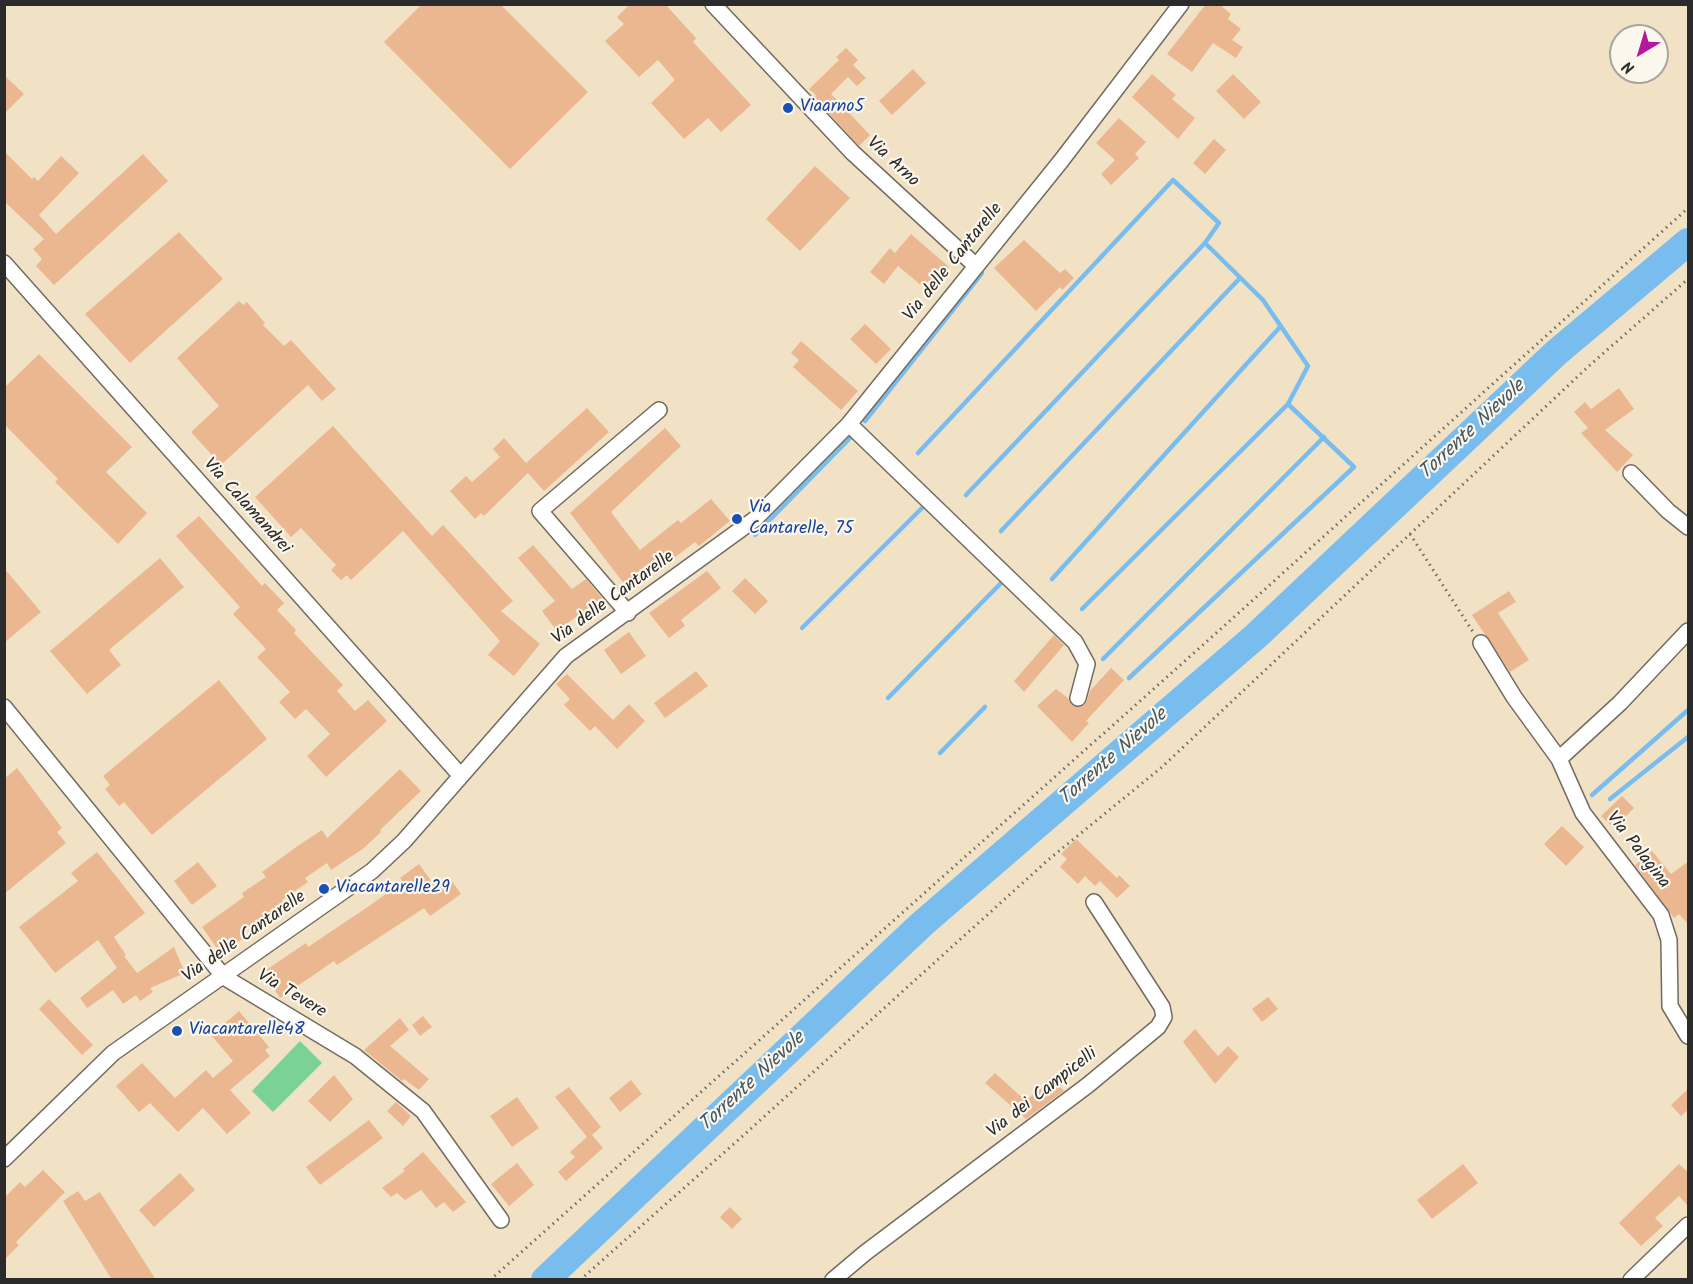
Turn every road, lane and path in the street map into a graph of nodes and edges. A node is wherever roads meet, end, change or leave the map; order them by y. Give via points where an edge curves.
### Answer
1 (713, 4) edge
2 (1181, 4) edge
3 (1689, 208) edge
4 (4, 263) edge
5 (976, 266) junction
6 (1689, 279) edge
7 (659, 410) dead end
8 (849, 424) junction
9 (1631, 473) dead end
10 (1689, 527) edge
11 (1410, 534) junction
12 (628, 613) junction
13 (1689, 632) edge
14 (1481, 643) joint
15 (1078, 698) dead end
16 (4, 707) edge
17 (1558, 759) junction
18 (460, 775) junction
19 (1094, 902) dead end
20 (224, 977) junction
21 (1689, 1036) edge
22 (4, 1159) edge
23 (501, 1220) dead end
24 (1689, 1225) edge
25 (490, 1280) edge
26 (580, 1280) edge
27 (833, 1280) edge
28 (1631, 1280) edge

1 - 5 street, Via Arno via 853,153
2 - 5 street, Via delle Cantarelle
3 - 25 path
4 - 18 street, Via Calamandrei
5 - 8 street, Via delle Cantarelle
6 - 11 path via 1590,365
7 - 12 street via 540,510
8 - 12 street, Via delle Cantarelle via 755,519
8 - 15 street via 1076,642 1087,664
9 - 10 street
11 - 14 path
11 - 26 path via 1162,767 1048,860
12 - 18 street, Via delle Cantarelle via 567,656
13 - 17 street
14 - 17 street, Via Palagina
16 - 20 street, Via Tevere
17 - 21 street, Via Palagina via 1583,813 1661,915 1669,940 1670,1006
18 - 20 street, Via delle Cantarelle via 404,841 372,871
19 - 27 street, Via dei Campicelli via 1162,1007 1164,1017 1158,1027
20 - 22 street, Via delle Cantarelle via 113,1053
20 - 23 street, Via Tevere via 355,1056 423,1111
24 - 28 street

